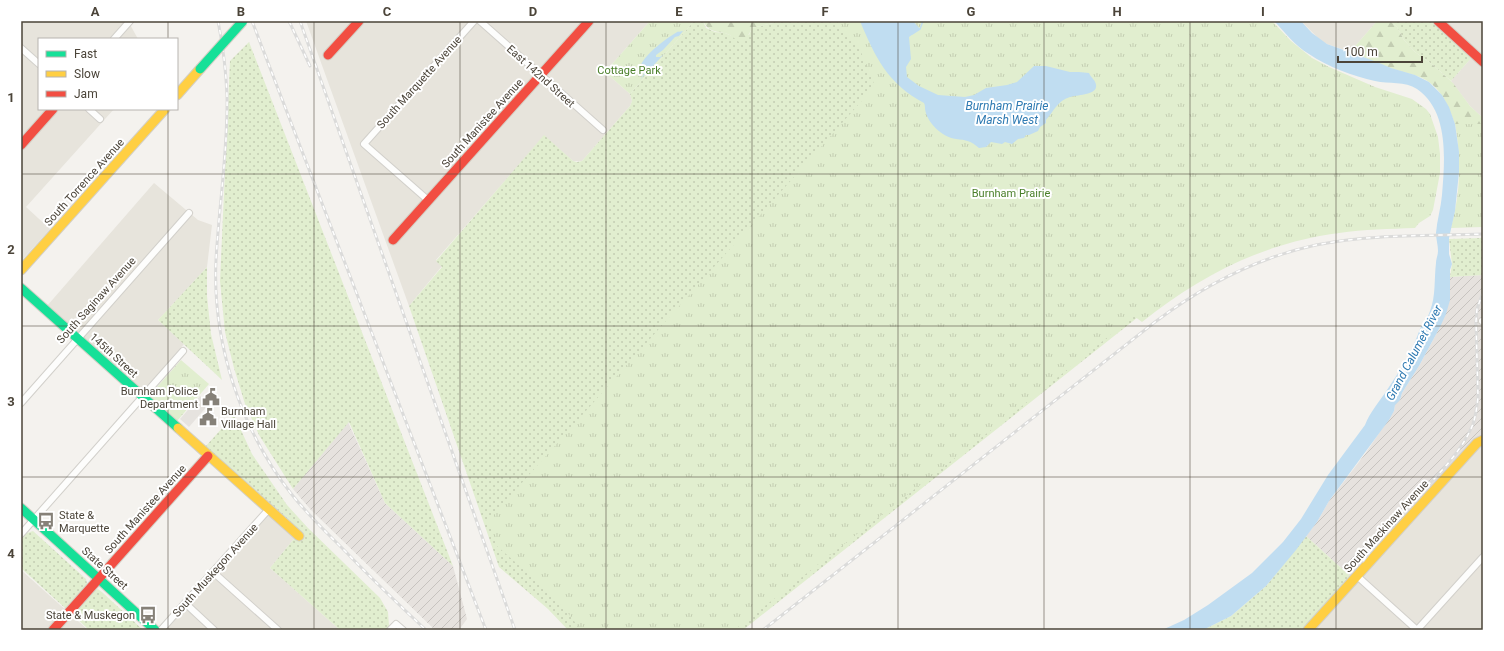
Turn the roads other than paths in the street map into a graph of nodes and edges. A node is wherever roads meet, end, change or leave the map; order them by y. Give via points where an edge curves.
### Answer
1 (130, 21) edge
2 (243, 21) edge
3 (359, 21) edge
4 (474, 21) edge
5 (480, 21) edge
6 (589, 21) edge
7 (1438, 21) edge
8 (115, 38) edge
9 (21, 48) edge
10 (328, 55) dead end
11 (1483, 62) edge
12 (38, 63) edge
13 (541, 75) junction
14 (178, 94) edge
15 (52, 110) edge
16 (90, 110) edge
17 (164, 110) edge
18 (100, 119) dead end
19 (602, 130) dead end
20 (21, 145) edge
21 (429, 201) junction
22 (189, 213) dead end
23 (394, 240) dead end
24 (21, 270) edge
25 (21, 288) edge
26 (78, 339) junction
27 (183, 351) dead end
28 (143, 397) junction
29 (21, 403) edge
30 (1483, 440) edge
31 (208, 456) junction
32 (21, 508) edge
33 (269, 509) junction
34 (34, 520) junction
35 (21, 534) edge
36 (299, 536) dead end
37 (1483, 557) edge
38 (213, 572) junction
39 (1357, 576) junction
40 (99, 578) junction
41 (185, 604) junction
42 (53, 630) edge
43 (156, 630) edge
44 (161, 630) edge
45 (214, 630) edge
46 (278, 630) edge
47 (390, 630) edge
48 (403, 630) edge
49 (1308, 630) edge
50 (1417, 630) edge

1 - 8 street
2 - 14 street, bridge
3 - 10 street
4 - 21 street, South Marquette Avenue via 364,144
5 - 13 street, East 142nd Street
6 - 13 street, South Manistee Avenue
7 - 11 street
9 - 12 street
13 - 19 street, East 142nd Street
13 - 21 street, South Manistee Avenue
15 - 20 street
16 - 18 street
17 - 24 street, South Torrence Avenue
21 - 23 street, South Manistee Avenue
22 - 26 street, South Saginaw Avenue
25 - 26 street, 145th Street
26 - 28 street, 145th Street
26 - 29 street, South Saginaw Avenue
27 - 28 street
28 - 31 street, 145th Street
28 - 34 street
30 - 39 street, South Mackinaw Avenue via 1477,443
31 - 33 street, 145th Street
31 - 40 street, South Manistee Avenue
32 - 34 street, State Street
33 - 36 street, 145th Street
33 - 38 street, South Muskegon Avenue
34 - 35 street
34 - 40 street, State Street
37 - 50 street
38 - 41 street, South Muskegon Avenue
38 - 46 street
39 - 49 street, South Mackinaw Avenue
39 - 50 street
40 - 42 street, South Manistee Avenue
40 - 43 street, State Street
41 - 44 street, South Muskegon Avenue
41 - 45 street
47 - 48 street via 396,624

